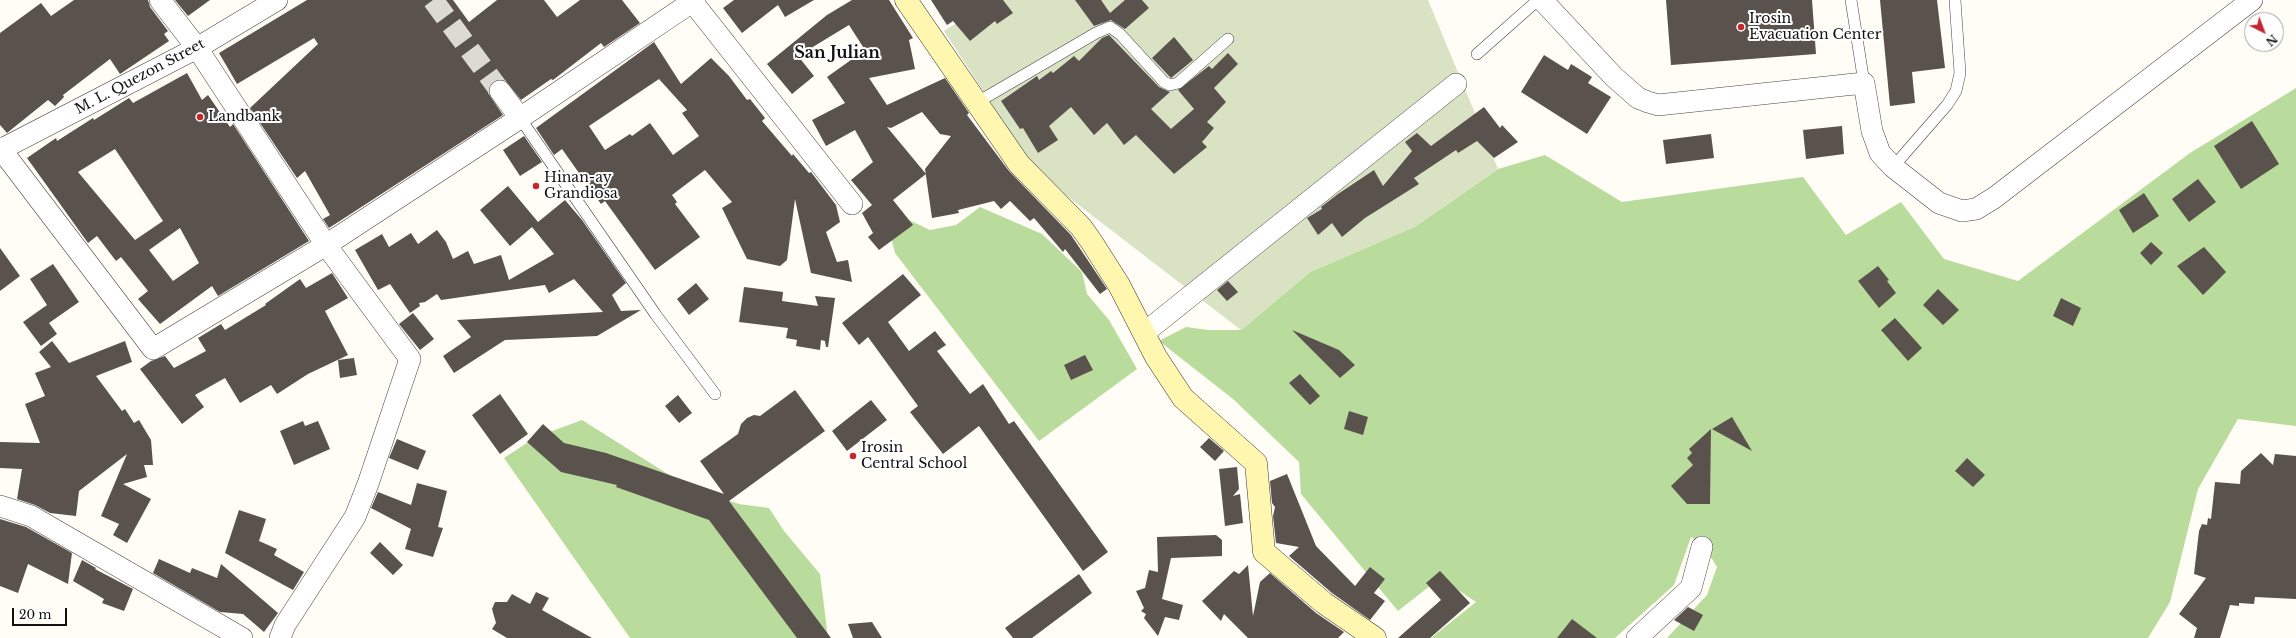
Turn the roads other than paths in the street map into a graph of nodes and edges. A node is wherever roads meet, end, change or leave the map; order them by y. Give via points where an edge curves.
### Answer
1 (160, 0) edge
2 (277, 0) edge
3 (906, 0) edge
4 (1538, 0) edge
5 (1542, 0) edge
6 (1852, 0) edge
7 (1954, 0) edge
8 (2252, 0) edge
9 (693, 1) edge
10 (1228, 39) dead end
11 (197, 48) junction
12 (1477, 54) dead end
13 (1864, 82) junction
14 (1456, 84) dead end
15 (500, 91) tunnel mouth
16 (976, 103) junction
17 (520, 118) junction
18 (0, 149) edge
19 (1893, 167) junction
20 (852, 204) dead end
21 (326, 245) junction
22 (1144, 333) junction
23 (715, 394) dead end
24 (0, 506) edge
25 (1702, 547) dead end
26 (242, 638) edge
27 (280, 638) edge
28 (1375, 638) edge
29 (1637, 638) edge

1 - 11 street
2 - 11 street, M. L. Quezon Street
3 - 16 street
4 - 12 lane
5 - 13 street via 1614,77 1638,98 1658,105
6 - 13 lane
7 - 19 lane via 1960,73 1956,91 1947,105
8 - 19 street via 1994,198 1976,209 1962,211 1939,203
9 - 17 street
9 - 20 street
10 - 16 lane via 1178,83 1170,85 1164,82 1120,34 1110,27
11 - 18 street, M. L. Quezon Street
11 - 21 street
13 - 19 street via 1875,145
14 - 22 street
15 - 17 street
16 - 22 street via 1019,164 1081,226 1119,285
17 - 21 street
17 - 23 lane via 656,315
18 - 21 street via 153,349
21 - 27 street via 410,360 355,517 285,625
22 - 28 street via 1183,398 1256,463 1264,552 1324,603
24 - 26 street via 30,516
25 - 29 street via 1691,588

